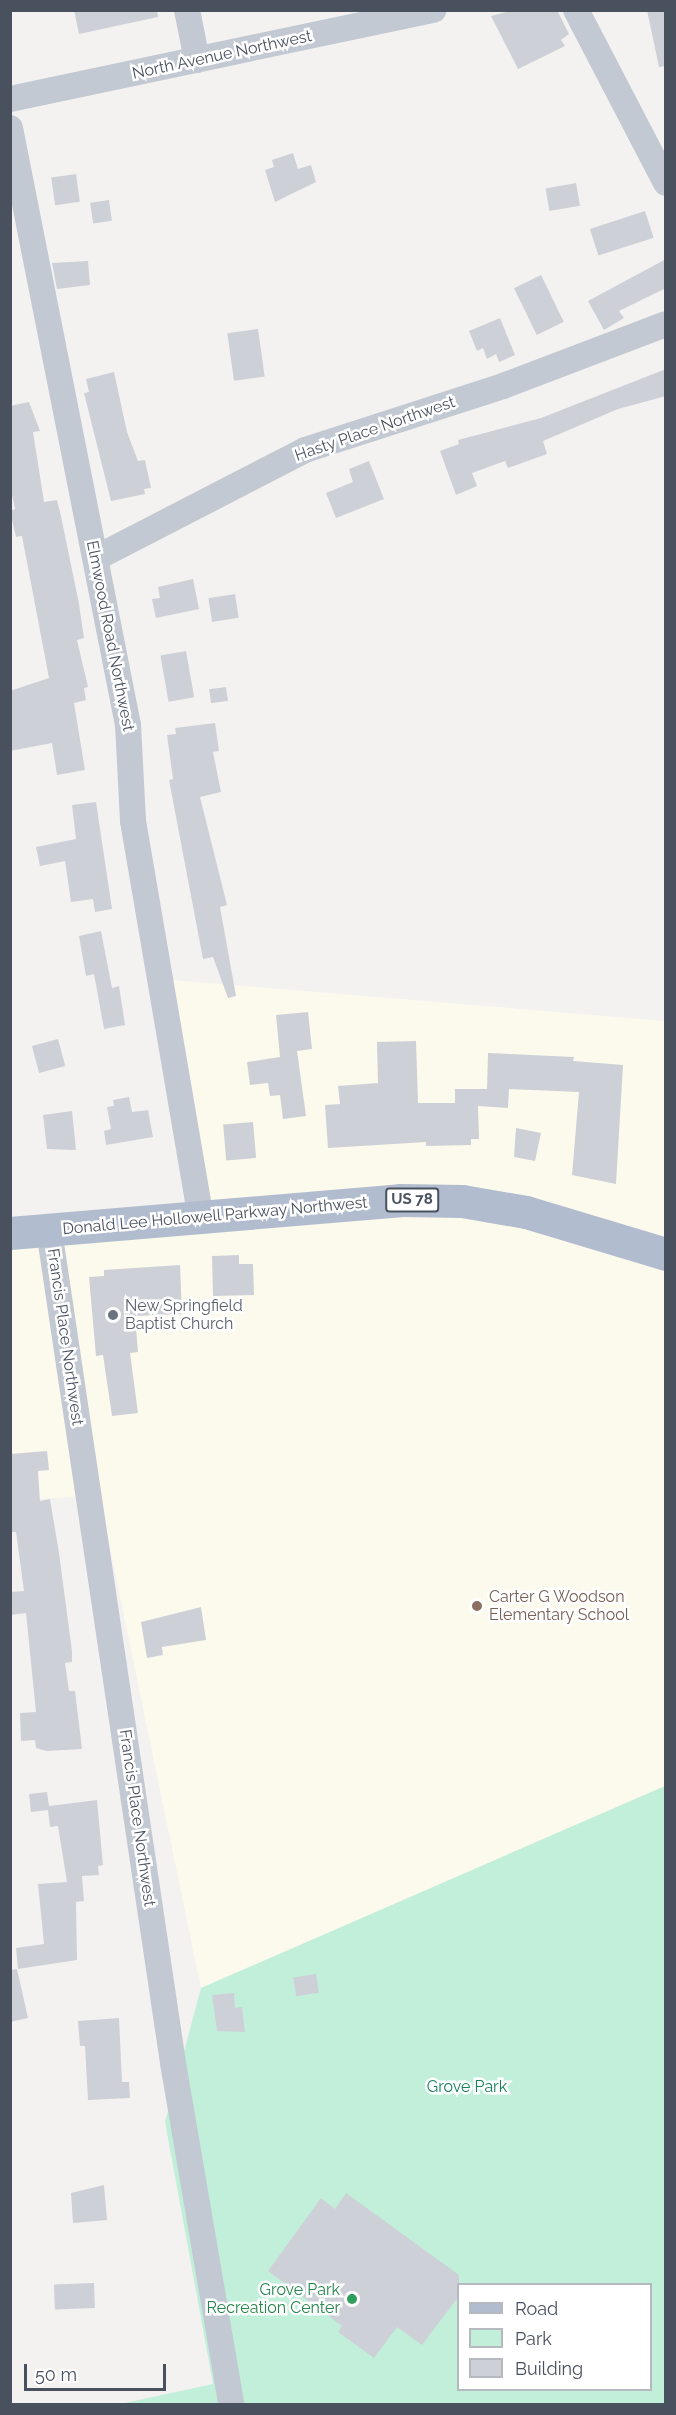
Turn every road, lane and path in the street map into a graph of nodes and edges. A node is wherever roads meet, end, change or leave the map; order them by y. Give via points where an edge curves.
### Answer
1 (187, 10) edge
2 (434, 10) edge
3 (576, 10) edge
4 (197, 60) junction
5 (10, 99) edge
6 (10, 128) edge
7 (666, 183) edge
8 (666, 324) edge
9 (96, 558) junction
10 (201, 1218) junction
11 (49, 1230) junction
12 (10, 1233) edge
13 (666, 1254) edge
14 (231, 2404) edge

1 - 4 street
2 - 4 street, North Avenue Northwest
3 - 7 street
4 - 5 street, North Avenue Northwest
6 - 9 street, Elmwood Road Northwest
8 - 9 street, Hasty Place Northwest via 503,386 305,450
9 - 10 street, Elmwood Road Northwest via 128,725 133,821
10 - 11 main road, Donald Lee Hollowell Parkway Northwest / US 78
10 - 13 main road, Donald Lee Hollowell Parkway Northwest / US 78 via 400,1200 462,1201 526,1212
11 - 12 main road, Donald Lee Hollowell Parkway Northwest / US 78
11 - 14 street, Francis Place Northwest via 175,2075

